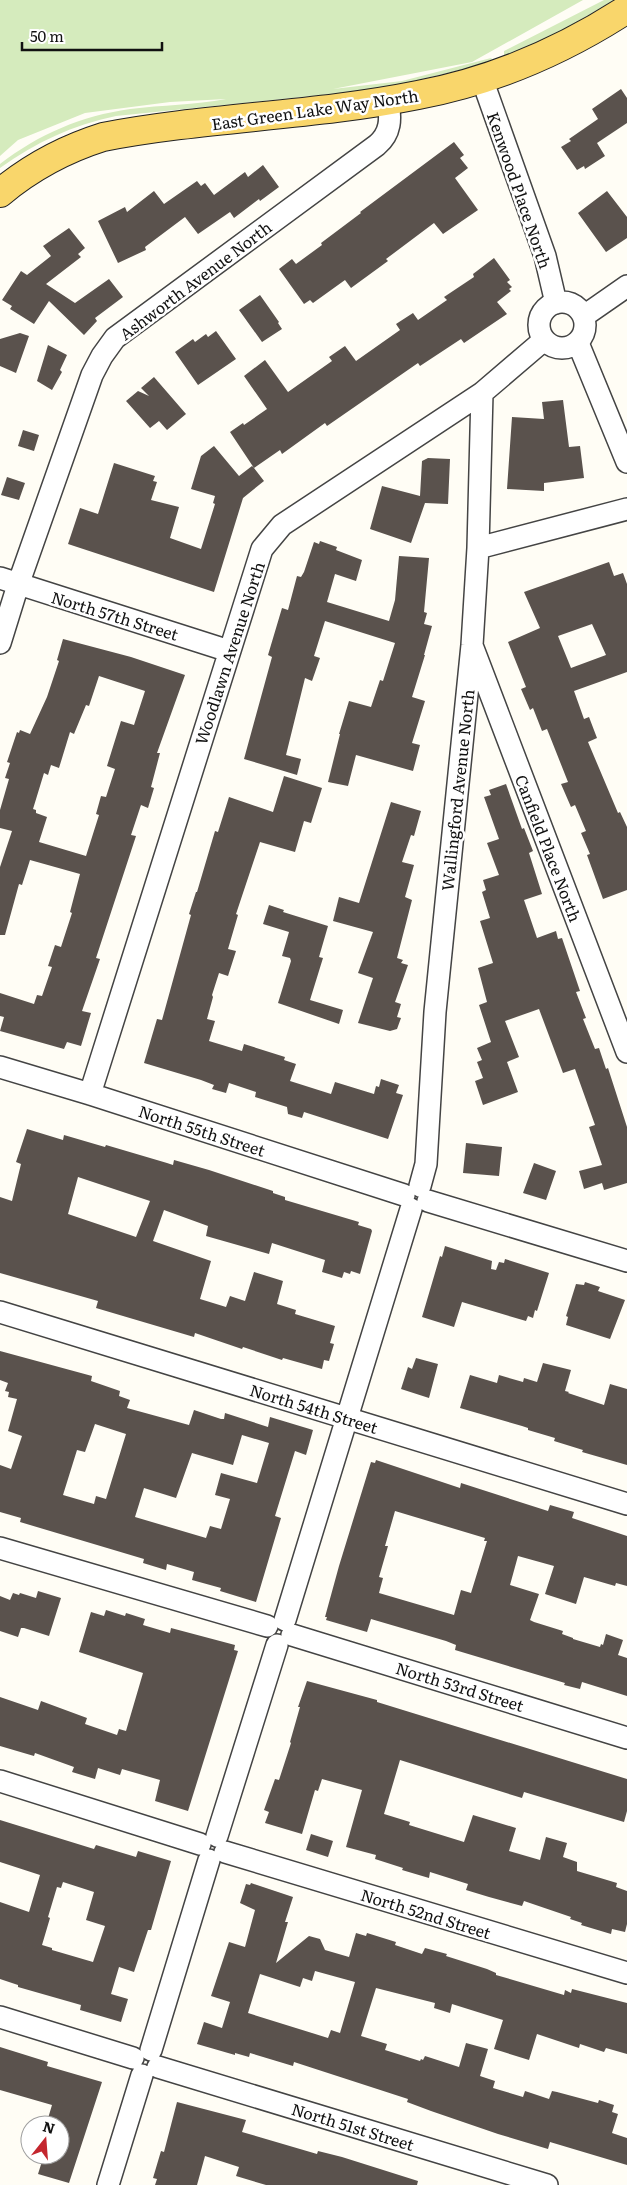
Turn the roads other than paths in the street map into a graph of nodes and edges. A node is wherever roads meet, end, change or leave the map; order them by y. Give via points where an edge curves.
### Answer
1 (627, 9) edge
2 (482, 79) junction
3 (388, 101) junction
4 (0, 192) edge
5 (627, 286) edge
6 (556, 303) junction
7 (584, 316) junction
8 (544, 340) junction
9 (578, 343) junction
10 (482, 393) junction
11 (627, 462) edge
12 (627, 509) edge
13 (478, 548) junction
14 (9, 582) edge
15 (0, 642) edge
16 (472, 645) junction
17 (229, 651) junction
18 (627, 1052) edge
19 (0, 1067) edge
20 (90, 1094) junction
21 (416, 1198) junction
22 (627, 1262) edge
23 (0, 1312) edge
24 (347, 1418) junction
25 (627, 1504) edge
26 (0, 1548) edge
27 (280, 1632) junction
28 (627, 1738) edge
29 (0, 1781) edge
30 (213, 1848) junction
31 (627, 1974) edge
32 (0, 2016) edge
33 (146, 2063) junction
34 (108, 2185) edge
35 (547, 2185) edge

1 - 2 main road, East Green Lake Way North via 545,54
2 - 3 main road, East Green Lake Way North
2 - 6 street, Kenwood Place North via 545,256
3 - 4 main road, East Green Lake Way North via 103,137 45,161
3 - 14 street, Ashworth Avenue North via 389,126 377,145 116,338 92,376
5 - 7 street
6 - 7 street via 570,303
6 - 8 street via 548,307 540,319 540,334
7 - 9 street via 586,329
8 - 9 street via 557,348
8 - 10 street, Woodlawn Avenue North
9 - 11 street
10 - 13 street, Wallingford Avenue North
10 - 17 street, Woodlawn Avenue North via 275,532 258,558
12 - 13 street
13 - 16 street, Wallingford Avenue North
14 - 15 street, Ashworth Avenue North
14 - 17 street, North 57th Street
16 - 18 street, Canfield Place North
16 - 21 street, Wallingford Avenue North via 435,1012 426,1164
17 - 20 street, Woodlawn Avenue North
19 - 20 street, North 55th Street
20 - 21 street, North 55th Street
21 - 22 street, North 55th Street
21 - 24 street, Wallingford Avenue North
23 - 24 street, North 54th Street
24 - 25 street, North 54th Street
24 - 27 street, Wallingford Avenue North
26 - 27 street, North 53rd Street
27 - 28 street, North 53rd Street
27 - 30 street, Wallingford Avenue North
29 - 30 street, North 52nd Street
30 - 31 street, North 52nd Street
30 - 33 street, Wallingford Avenue North
32 - 33 street, North 51st Street
33 - 34 street, Wallingford Avenue North
33 - 35 street, North 51st Street

